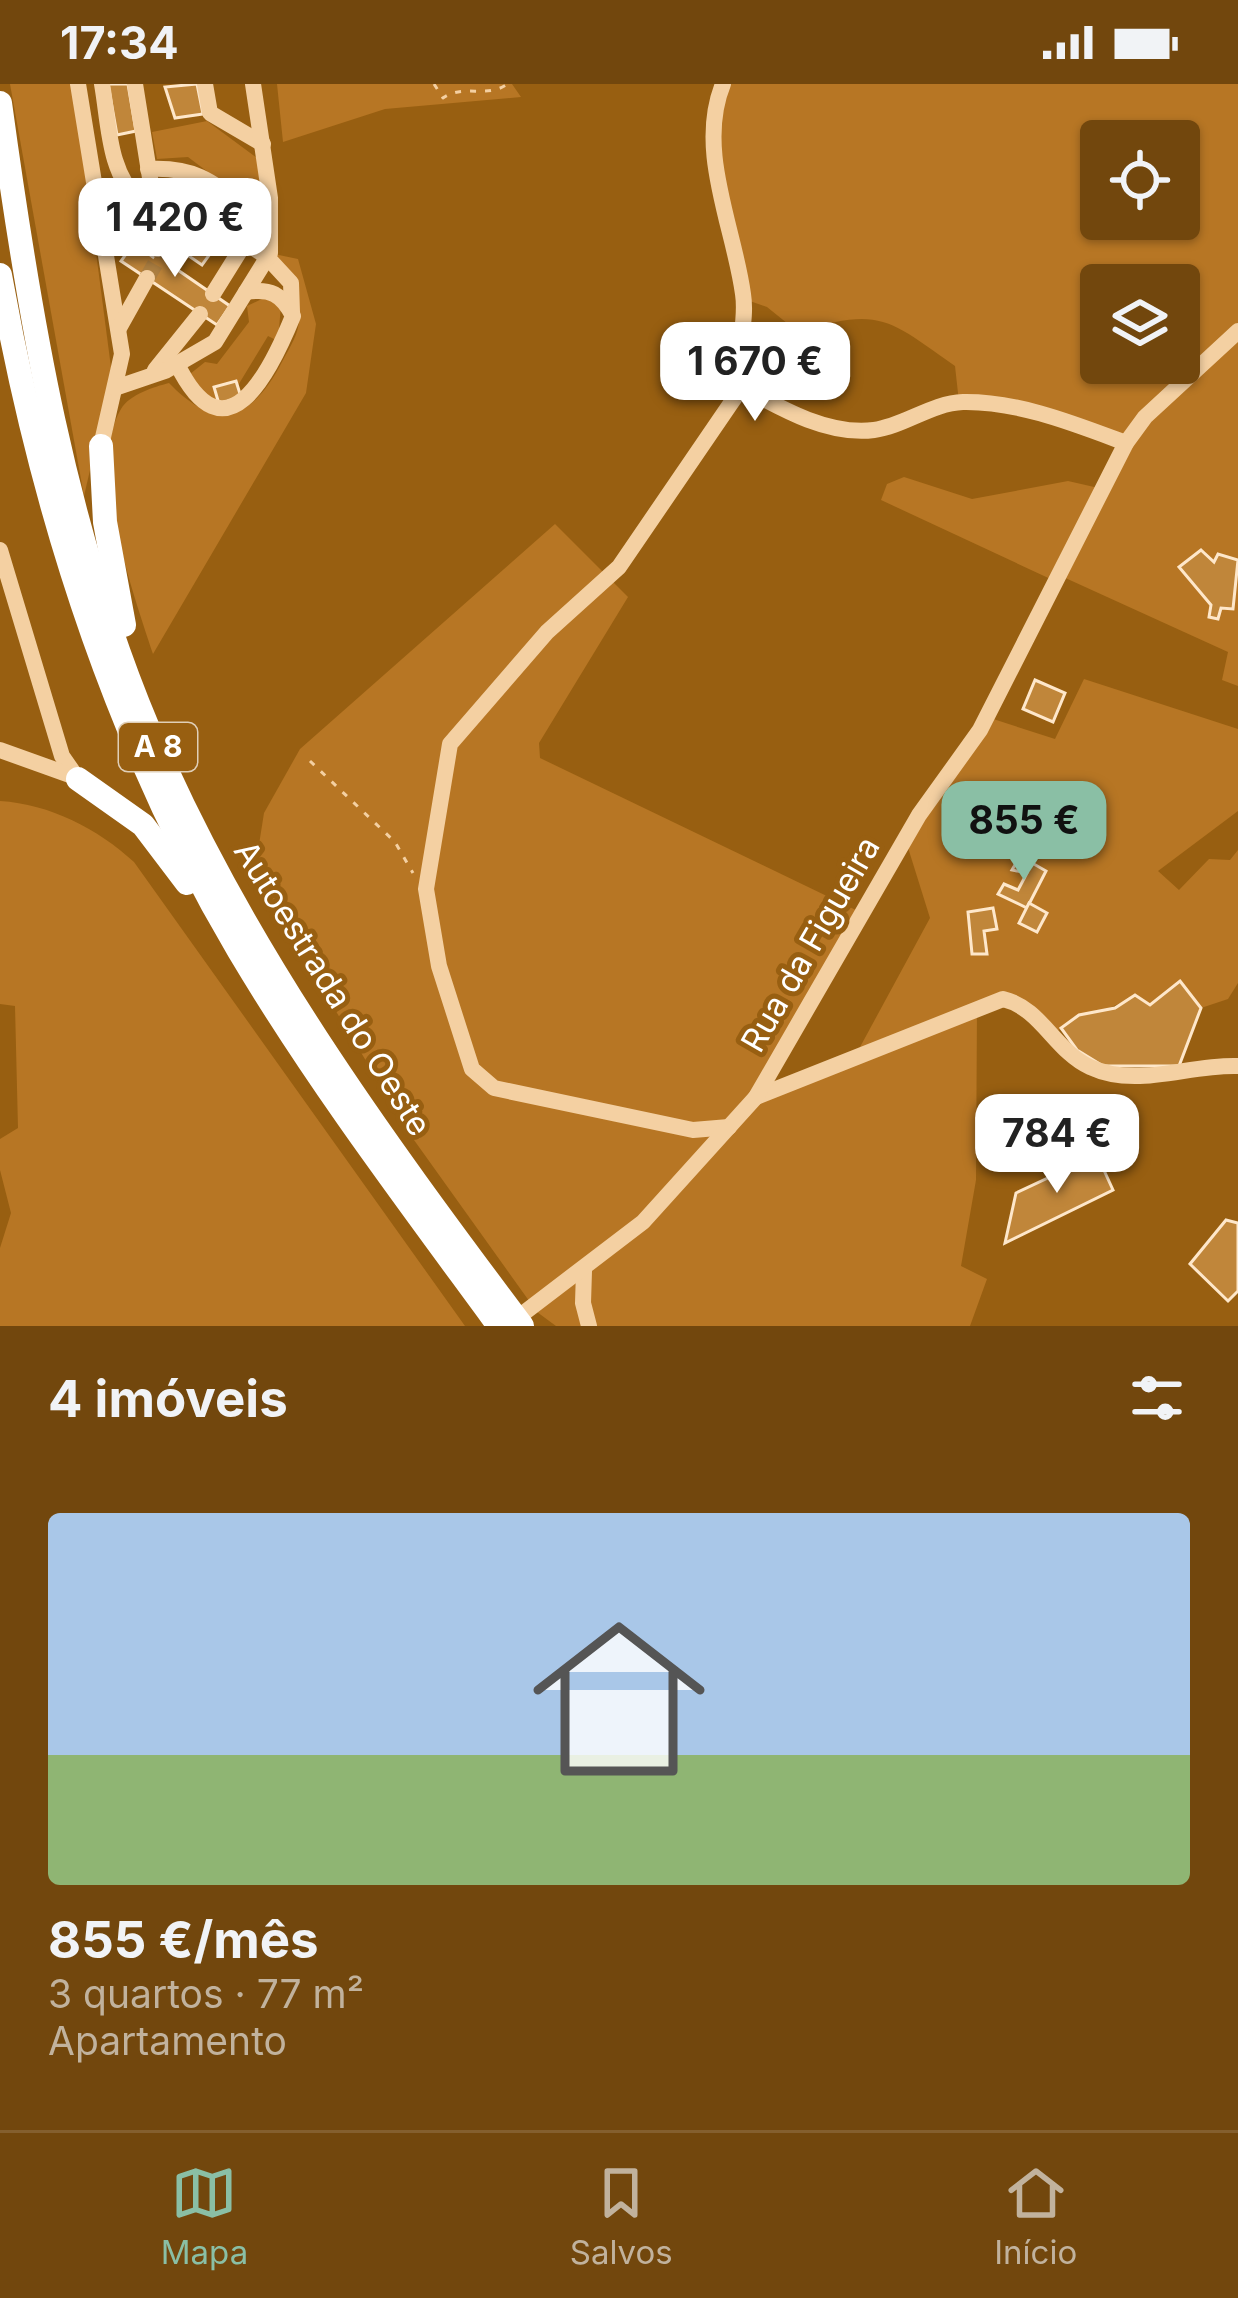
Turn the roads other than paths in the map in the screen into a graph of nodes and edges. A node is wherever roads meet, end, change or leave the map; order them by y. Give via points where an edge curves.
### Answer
1 (78, 84) edge
2 (103, 84) edge
3 (135, 84) edge
4 (205, 84) edge
5 (253, 84) edge
6 (723, 84) edge
7 (0, 103) edge
8 (144, 143) junction
9 (263, 144) junction
10 (114, 152) junction
11 (90, 158) junction
12 (150, 177) junction
13 (271, 198) junction
14 (140, 201) junction
15 (98, 205) junction
16 (259, 219) junction
17 (124, 220) junction
18 (246, 242) junction
19 (158, 249) dead end
20 (268, 257) junction
21 (0, 275) edge
22 (147, 278) tunnel mouth
23 (246, 292) junction
24 (213, 294) dead end
25 (200, 314) dead end
26 (292, 316) junction
27 (118, 329) junction
28 (1238, 331) edge
29 (177, 364) junction
30 (151, 376) junction
31 (742, 387) junction
32 (115, 388) junction
33 (1126, 443) junction
34 (101, 446) joint
35 (0, 550) edge
36 (9, 610) edge
37 (138, 698) junction
38 (0, 749) edge
39 (78, 778) junction
40 (237, 948) junction
41 (1238, 1066) edge
42 (756, 1096) junction
43 (729, 1127) junction
44 (584, 1271) junction
45 (503, 1326) edge
46 (522, 1326) edge
47 (589, 1326) edge

1 - 11 street
2 - 10 street
3 - 8 street
4 - 9 street via 210,112
5 - 9 street
6 - 31 street via 712,111 714,143 744,299 736,366
7 - 37 highway, Autoestrada do Oeste / A 8 via 55,436
8 - 10 street
8 - 12 street
9 - 13 street
10 - 11 street
10 - 14 street via 124,188
11 - 15 street
12 - 14 street
12 - 16 street via 183,166
12 - 18 street
13 - 16 street
13 - 20 street
14 - 17 street
15 - 17 street
15 - 27 street
16 - 18 street
17 - 19 street
18 - 20 street
18 - 24 street
20 - 23 street
20 - 26 street via 291,283
21 - 40 highway, Autoestrada do Oeste / A 8 via 46,489 88,622 154,784
22 - 27 street
23 - 26 street via 264,289 285,300
23 - 29 street via 215,342
25 - 30 street
26 - 29 street via 246,401 227,410 206,406
27 - 32 street
28 - 33 street, Rua da Figueira
29 - 30 street
30 - 32 street
31 - 33 street via 837,428 874,430 959,402 1064,419
31 - 43 street via 619,567 547,632 450,743 426,889 439,966 472,1069 494,1088 693,1130
32 - 34 street
33 - 42 street, Rua da Figueira via 980,730 912,826
34 - 37 highway via 105,522
35 - 36 street
36 - 39 street via 62,756
37 - 46 highway, Autoestrada do Oeste / A 8 via 244,921 369,1118
38 - 39 street
39 - 40 highway via 143,825 181,871 209,924
40 - 45 highway, Autoestrada do Oeste / A 8 via 357,1132
41 - 42 street via 1117,1076 1085,1065 1023,1004 1003,999
42 - 43 street, Rua da Figueira
43 - 44 street, Rua da Figueira via 643,1222
44 - 45 street, Rua da Figueira
44 - 47 street

